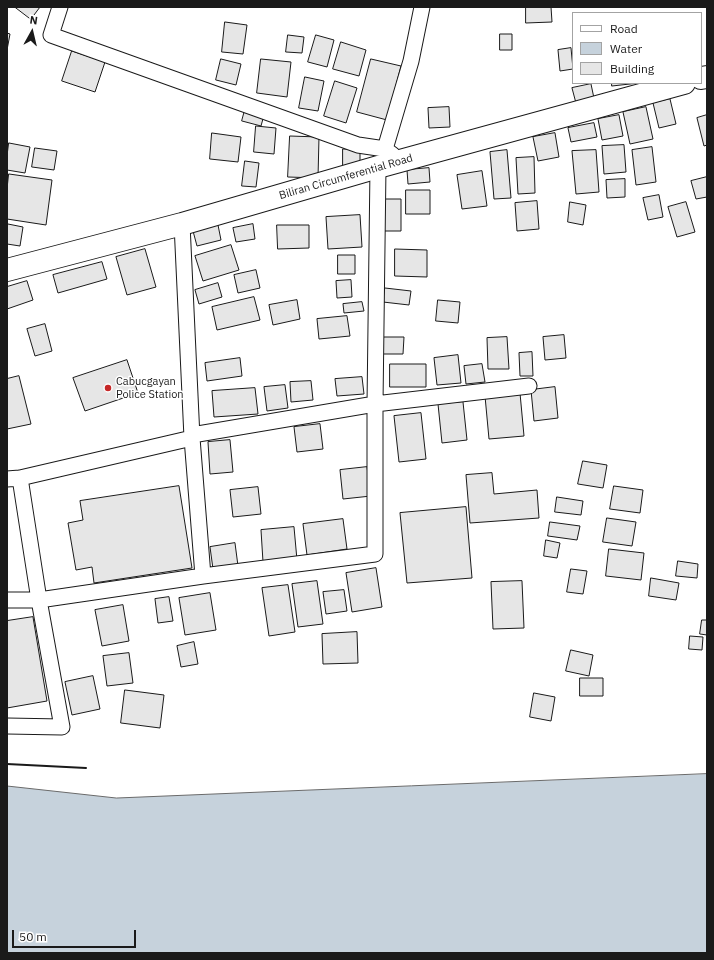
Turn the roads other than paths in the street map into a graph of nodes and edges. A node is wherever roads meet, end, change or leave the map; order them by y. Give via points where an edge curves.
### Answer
1 (60, 7) edge
2 (422, 7) edge
3 (680, 84) edge
4 (388, 159) junction
5 (182, 224) junction
6 (7, 270) edge
7 (529, 386) dead end
8 (375, 404) junction
9 (192, 436) junction
10 (13, 478) edge
11 (203, 576) junction
12 (7, 600) edge
13 (39, 600) junction
14 (7, 726) edge

1 - 4 street via 50,35 358,144
2 - 4 street
3 - 4 main road, Biliran Circumferential Road
4 - 5 main road, Biliran Circumferential Road
4 - 8 street
5 - 6 main road, Biliran Circumferential Road
5 - 9 street
7 - 8 street
8 - 9 street
8 - 11 street via 375,554
9 - 10 street
9 - 11 street
10 - 13 street
11 - 13 street
12 - 13 street
13 - 14 street via 62,727

